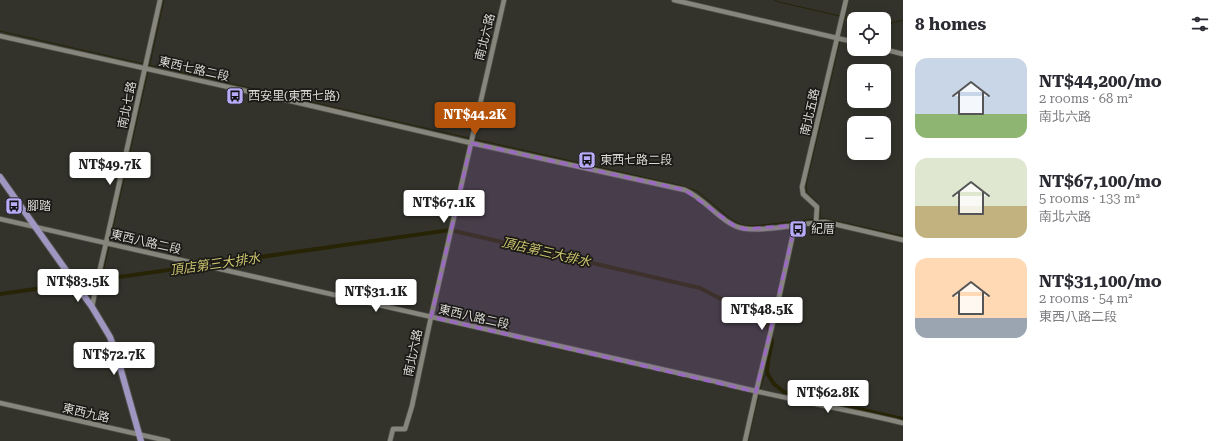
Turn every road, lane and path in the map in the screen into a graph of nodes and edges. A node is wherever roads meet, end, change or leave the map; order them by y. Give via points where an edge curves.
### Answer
1 (160, 0) edge
2 (504, 0) edge
3 (674, 0) edge
4 (846, 0) edge
5 (0, 36) edge
6 (837, 38) junction
7 (847, 40) edge
8 (891, 51) edge
9 (903, 54) edge
10 (145, 69) junction
11 (472, 143) junction
12 (0, 177) edge
13 (0, 219) edge
14 (816, 222) junction
15 (795, 225) junction
16 (35, 227) junction
17 (903, 240) edge
18 (106, 244) junction
19 (92, 307) junction
20 (431, 317) junction
21 (756, 392) junction
22 (0, 403) edge
23 (903, 423) edge
24 (140, 434) junction
25 (142, 441) edge
26 (168, 441) edge
27 (390, 441) edge
28 (745, 441) edge

1 - 10 street, 南北七路
2 - 11 street, 南北六路
3 - 6 street
4 - 6 street, 南北五路
5 - 10 street, 東西七路二段
6 - 7 street
6 - 14 street, 南北五路 via 802,187 803,194 817,207
8 - 9 street
10 - 11 street, 東西七路二段
10 - 18 street, 南北七路
11 - 15 street, 東西七路二段 via 685,190 695,194 735,226 745,229
11 - 20 street, 南北六路
12 - 16 main road
13 - 16 street, 東西八路二段
14 - 15 street, 東西七路二段
14 - 17 street, 東西七路二段
15 - 21 street
16 - 18 street, 東西八路二段
16 - 19 main road
18 - 19 street, 南北七路
18 - 20 street, 東西八路二段
19 - 24 main road via 110,337
20 - 21 street, 東西八路二段
20 - 27 street, 南北六路 via 405,429 393,429
21 - 23 street, 東西八路二段
21 - 28 street
22 - 24 street, 東西九路
24 - 25 main road
24 - 26 street, 東西九路

